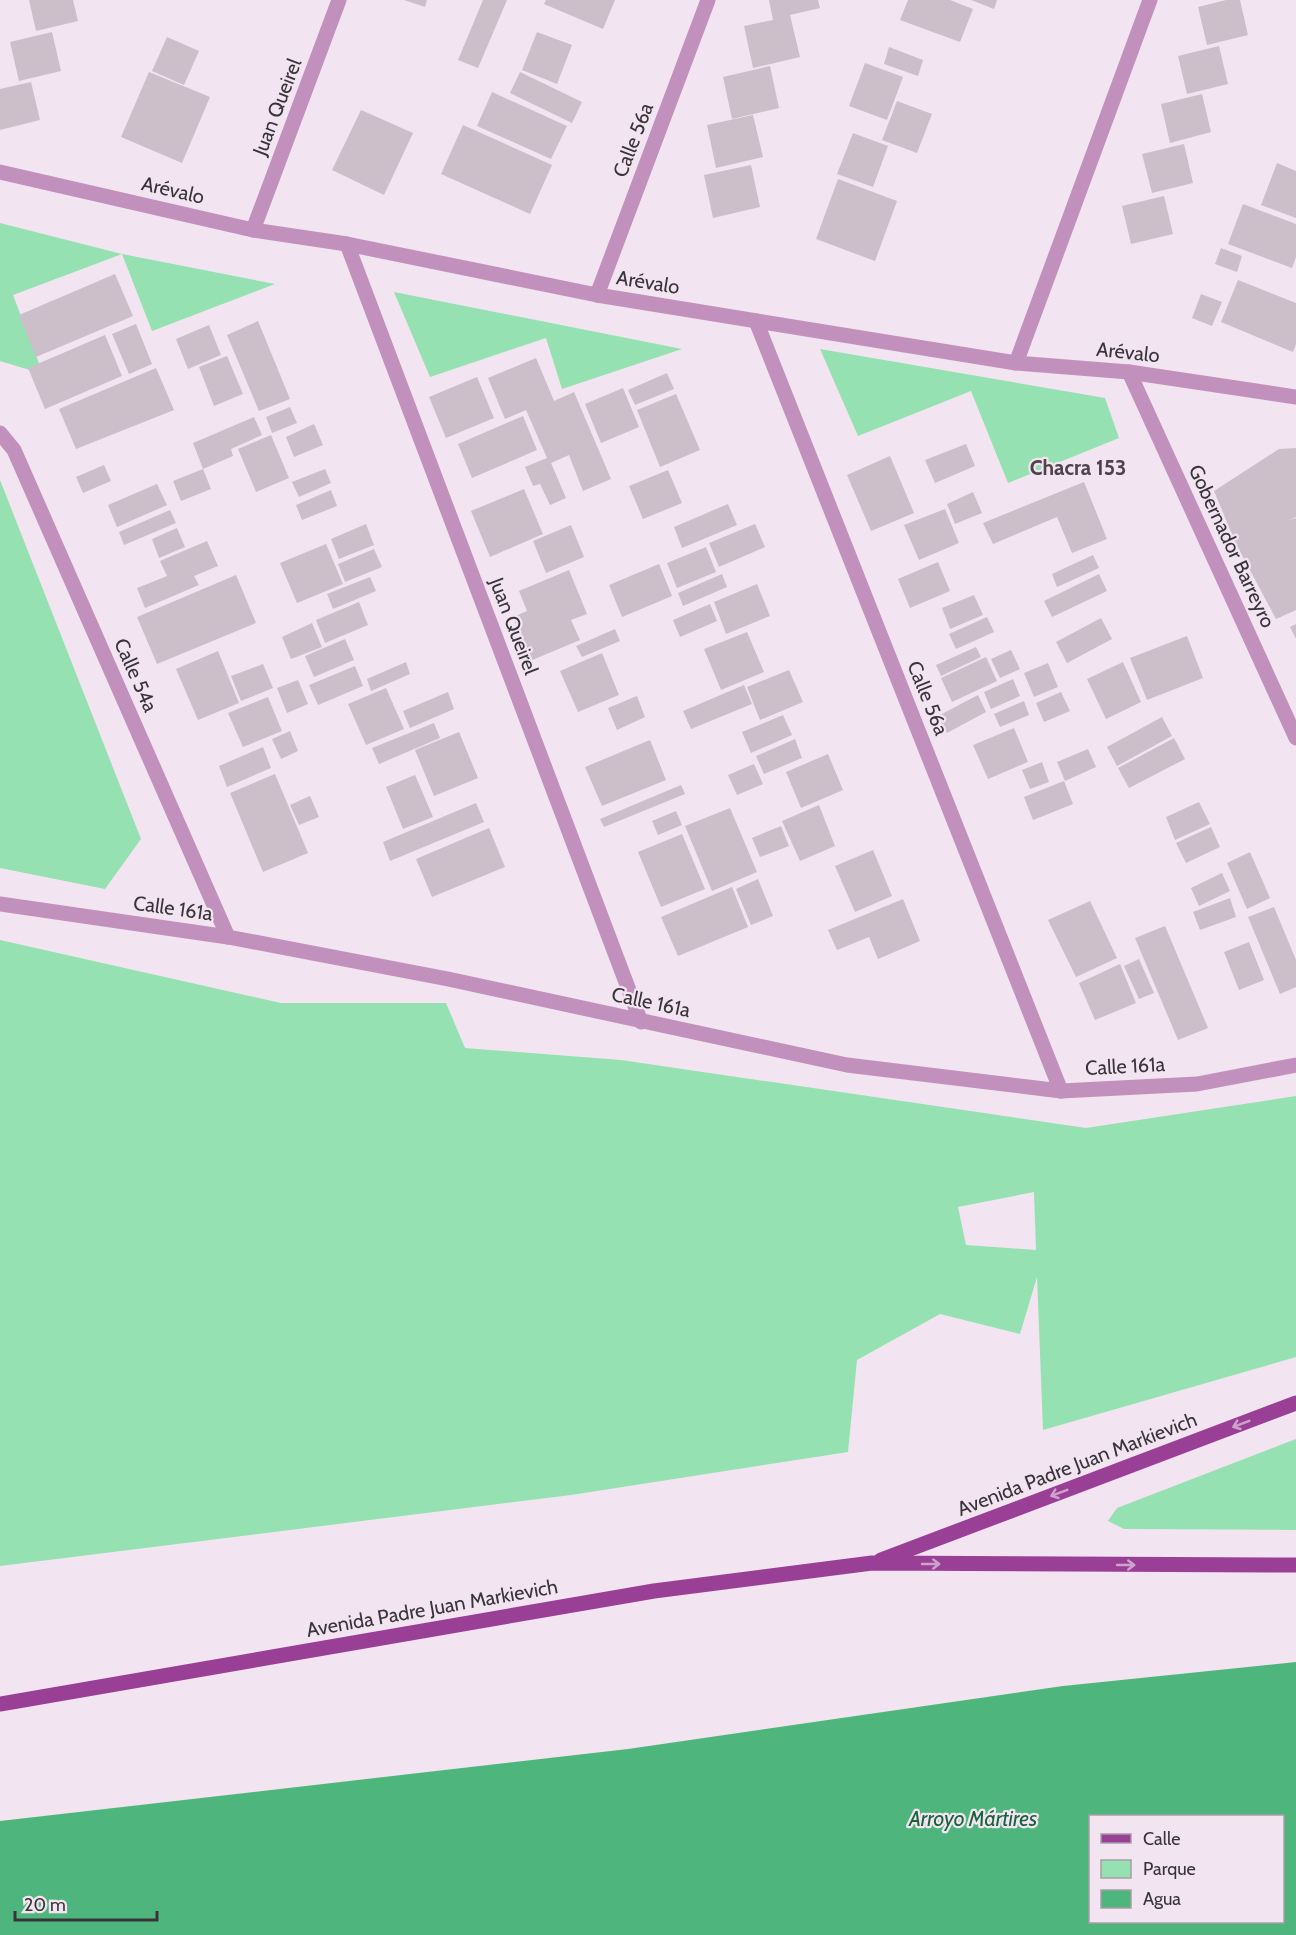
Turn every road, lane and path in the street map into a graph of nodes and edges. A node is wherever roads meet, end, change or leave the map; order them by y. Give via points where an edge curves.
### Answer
1 (339, 0) edge
2 (708, 0) edge
3 (1150, 0) edge
4 (0, 172) edge
5 (253, 230) junction
6 (347, 244) junction
7 (597, 295) junction
8 (756, 321) junction
9 (1016, 363) junction
10 (1129, 372) junction
11 (1296, 397) edge
12 (0, 433) edge
13 (1296, 738) edge
14 (0, 904) edge
15 (228, 938) junction
16 (641, 1022) junction
17 (1296, 1065) edge
18 (1061, 1091) junction
19 (1296, 1403) edge
20 (872, 1563) junction
21 (1296, 1565) edge
22 (0, 1704) edge

1 - 5 street, Juan Queirel
2 - 7 street, Calle 56a
3 - 9 street
4 - 5 street, Arévalo
5 - 6 street, Arévalo
6 - 7 street, Arévalo
6 - 16 street, Juan Queirel
7 - 8 street, Arévalo
8 - 9 street, Arévalo
8 - 18 street, Calle 56a
9 - 10 street, Arévalo
10 - 11 street, Arévalo
10 - 13 street, Gobernador Barreyro
12 - 15 street, Calle 54a via 14,450
14 - 15 street, Calle 161a
15 - 16 street, Calle 161a via 448,979
16 - 18 street, Calle 161a via 847,1065
17 - 18 street, Calle 161a via 1197,1084
19 -> 20 main road, Avenida Padre Juan Markievich
20 -> 21 main road, Avenida Padre Juan Markievich
20 - 22 main road, Avenida Padre Juan Markievich via 654,1591

